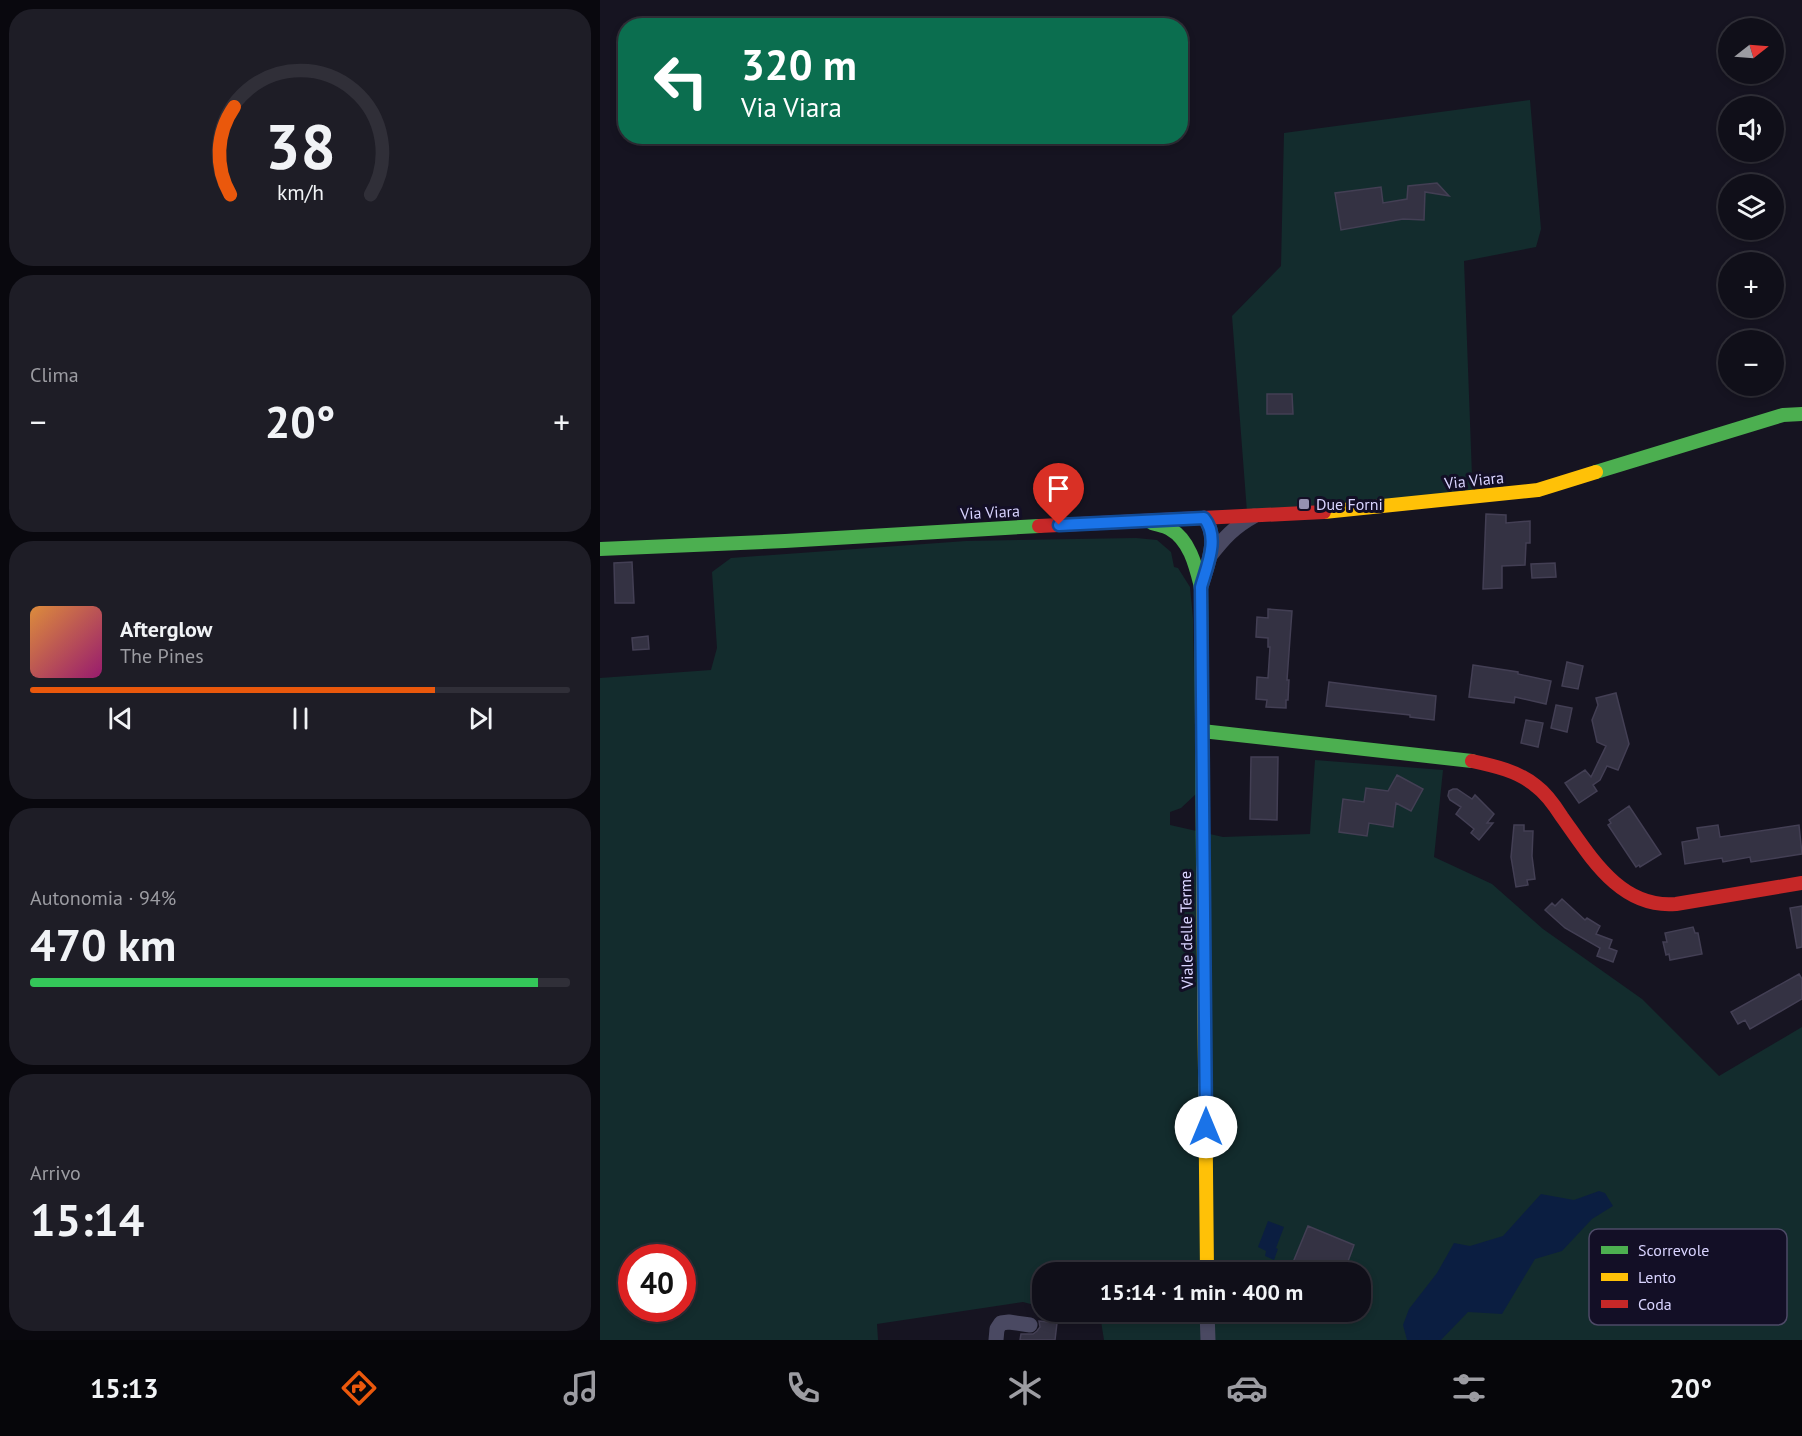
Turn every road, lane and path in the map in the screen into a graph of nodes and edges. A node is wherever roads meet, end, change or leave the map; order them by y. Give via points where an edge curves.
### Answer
1 (1802, 414) edge
2 (1254, 516) junction
3 (1200, 518) junction
4 (1146, 521) junction
5 (1185, 544) junction
6 (600, 549) edge
7 (1210, 556) junction
8 (1201, 587) junction
9 (1202, 731) junction
10 (1802, 883) edge
11 (1207, 1262) edge
12 (1207, 1322) edge
13 (1030, 1325) dead end
14 (996, 1340) edge
15 (1208, 1340) edge

1 - 2 street, Via Viara via 1783,415 1538,490 1309,514
2 - 3 street, Via Viara
2 - 7 street, Viale delle Terme via 1225,537
3 - 4 street, Via Viara
3 - 5 street
3 - 7 street, Viale delle Terme via 1209,524
4 - 5 street, Viale delle Terme via 1172,530
4 - 6 street, Via Viara
5 - 8 street, Viale delle Terme
7 - 8 street, Viale delle Terme
8 - 9 street, Viale delle Terme
9 - 10 street via 1497,766 1542,791 1601,870 1631,896 1644,901 1663,905 1688,903
9 - 11 street, Viale delle Terme
12 - 15 street
13 - 14 street via 1001,1323

